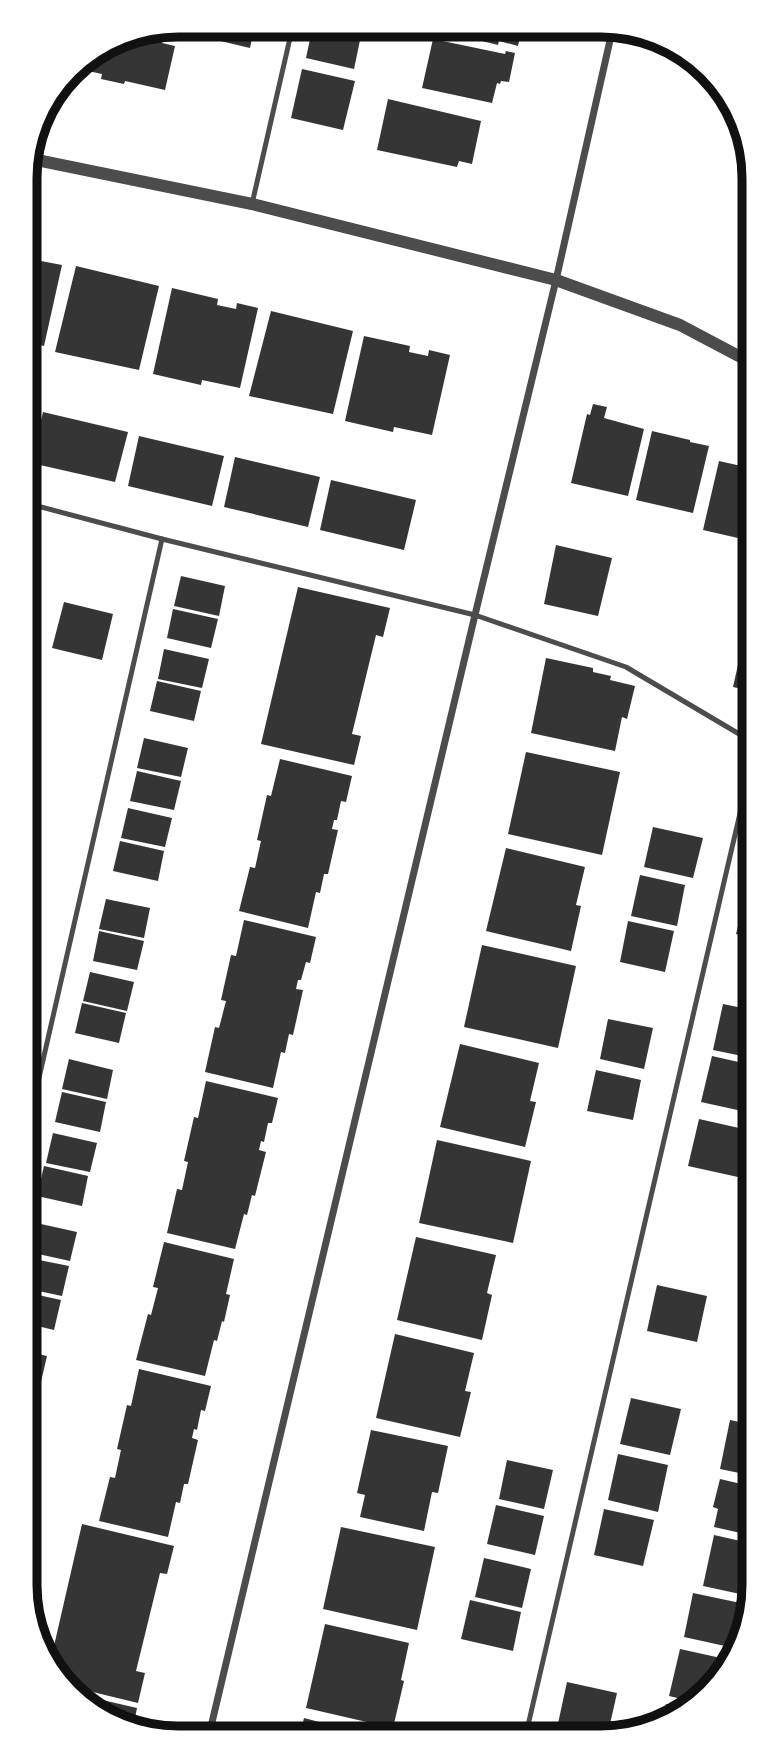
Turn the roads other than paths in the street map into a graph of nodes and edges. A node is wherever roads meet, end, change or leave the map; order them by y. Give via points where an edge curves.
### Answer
1 (290, 37) edge
2 (611, 37) edge
3 (38, 160) edge
4 (252, 204) junction
5 (556, 280) junction
6 (742, 358) edge
7 (37, 506) edge
8 (162, 539) junction
9 (475, 615) junction
10 (742, 736) edge
11 (742, 805) edge
12 (37, 1087) edge
13 (211, 1726) edge
14 (528, 1726) edge

1 - 4 lane
2 - 5 street
3 - 4 street
4 - 5 street
5 - 6 street via 680,325
5 - 9 street
7 - 8 lane
8 - 9 lane
8 - 12 lane
9 - 10 lane via 626,667
9 - 13 street
11 - 14 lane

